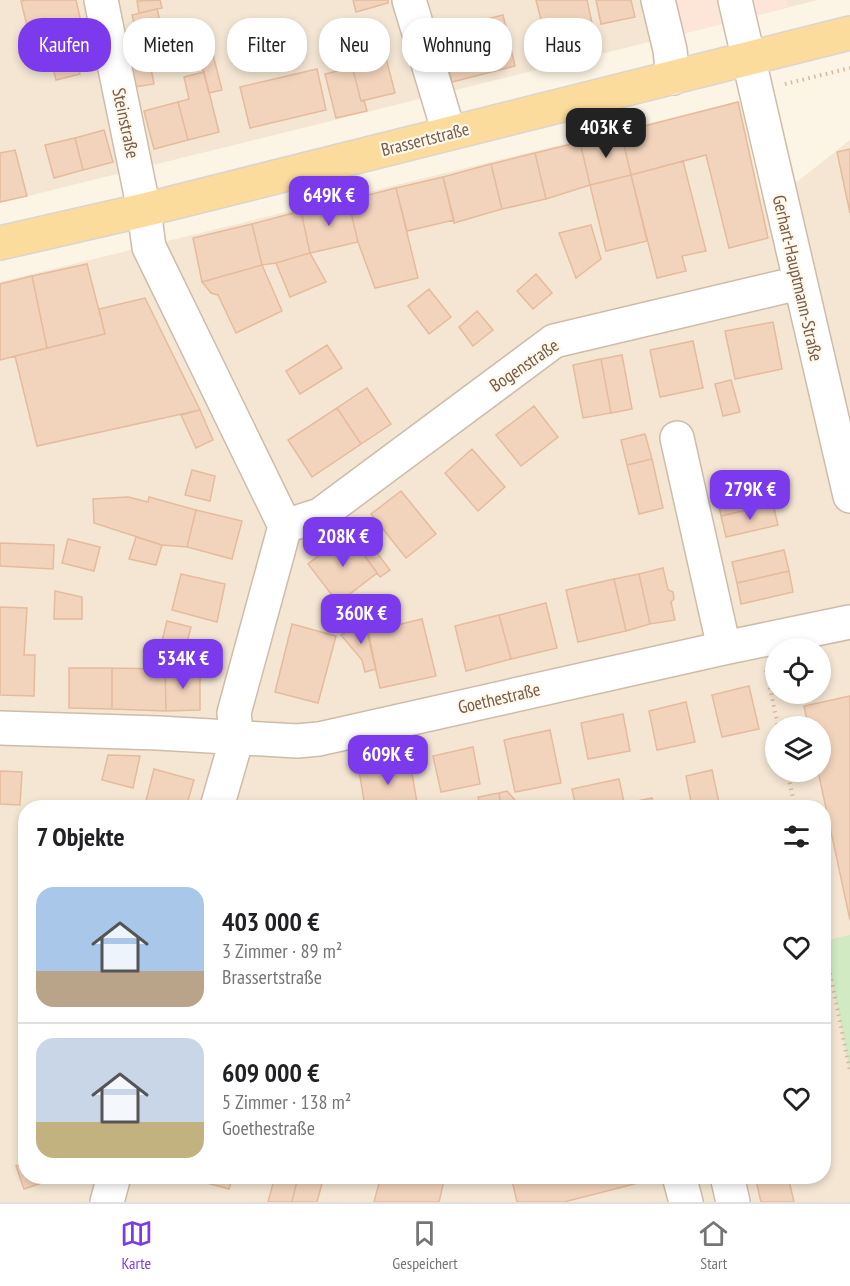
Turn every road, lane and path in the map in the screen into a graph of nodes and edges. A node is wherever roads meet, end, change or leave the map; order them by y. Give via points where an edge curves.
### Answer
1 (101, 0) edge
2 (409, 0) edge
3 (658, 0) edge
4 (735, 0) edge
5 (850, 33) edge
6 (748, 60) junction
7 (673, 78) junction
8 (449, 133) junction
9 (144, 210) junction
10 (0, 243) edge
11 (799, 283) junction
12 (677, 438) dead end
13 (850, 496) edge
14 (285, 526) junction
15 (850, 622) edge
16 (760, 640) junction
17 (724, 648) junction
18 (776, 716) edge
19 (0, 728) edge
20 (237, 738) junction
21 (789, 782) edge
22 (219, 800) edge
23 (793, 800) edge
24 (831, 978) edge
25 (850, 1071) edge
26 (112, 1184) edge
27 (681, 1184) edge
28 (729, 1184) edge
29 (107, 1202) edge
30 (686, 1202) edge
31 (733, 1202) edge

1 - 9 street, Steinstraße
2 - 8 street
3 - 7 street
4 - 6 street, Gerhart-Hauptmann-Straße
5 - 6 main road, Brassertstraße
6 - 7 main road, Brassertstraße
6 - 11 street, Gerhart-Hauptmann-Straße
7 - 8 main road, Brassertstraße
8 - 9 main road, Brassertstraße
9 - 10 main road, Brassertstraße
9 - 14 street via 149,247
11 - 13 street, Gerhart-Hauptmann-Straße
11 - 14 street, Bogenstraße via 554,341 320,515
12 - 17 street
14 - 20 street via 234,713
15 - 16 street, Goethestraße
16 - 17 street, Goethestraße
16 - 18 path
17 - 20 street, Goethestraße via 319,739
19 - 20 street, Goethestraße
20 - 22 street
21 - 23 path
24 - 25 path
26 - 29 street
27 - 30 street
28 - 31 street

